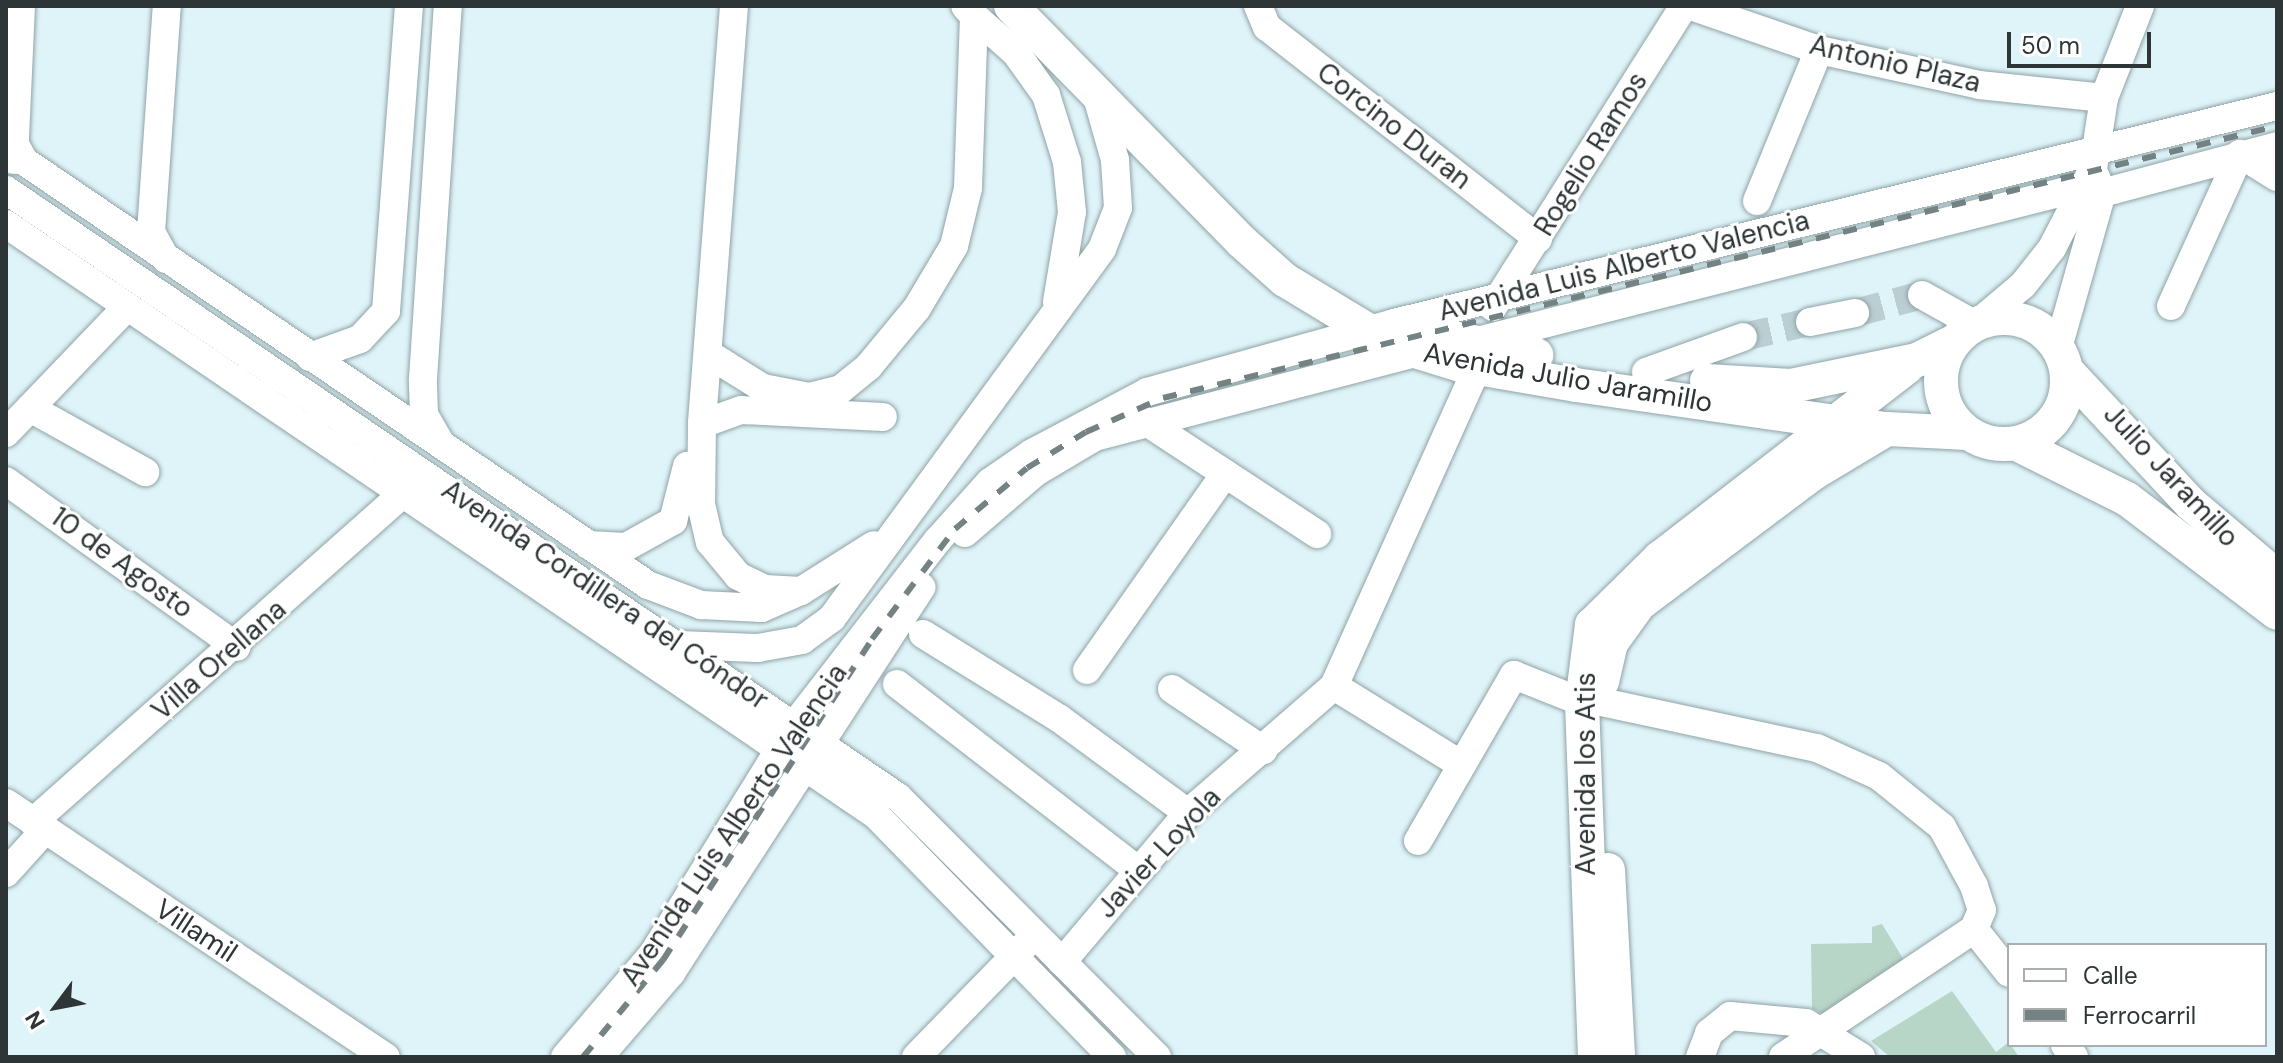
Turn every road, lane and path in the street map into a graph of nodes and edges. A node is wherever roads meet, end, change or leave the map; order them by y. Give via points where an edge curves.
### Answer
1 (21, 6) edge
2 (167, 6) edge
3 (409, 6) edge
4 (448, 6) edge
5 (718, 6) edge
6 (734, 6) edge
7 (1011, 6) edge
8 (1041, 6) edge
9 (1684, 6) edge
10 (1691, 6) edge
11 (2140, 6) edge
12 (969, 11) edge
13 (1268, 13) edge
14 (1819, 50) junction
15 (1096, 93) junction
16 (2104, 98) junction
17 (2277, 106) edge
18 (13, 141) junction
19 (2277, 146) edge
20 (2240, 154) junction
21 (2093, 174) junction
22 (2277, 177) edge
23 (17, 198) edge
24 (1757, 201) dead end
25 (6, 224) edge
26 (1538, 239) junction
27 (166, 260) junction
28 (1922, 295) dead end
29 (1499, 299) junction
30 (2171, 306) dead end
31 (127, 307) junction
32 (1855, 313) tunnel mouth
33 (1053, 316) junction
34 (1810, 322) tunnel mouth
35 (1381, 328) junction
36 (1970, 329) junction
37 (1743, 337) tunnel mouth
38 (1416, 352) junction
39 (710, 355) junction
40 (1475, 355) junction
41 (310, 357) junction
42 (1917, 360) junction
43 (2063, 360) junction
44 (1646, 372) junction
45 (285, 378) junction
46 (367, 397) junction
47 (30, 408) junction
48 (883, 417) dead end
49 (1145, 421) junction
50 (1832, 421) junction
51 (702, 424) junction
52 (1887, 429) junction
53 (6, 433) edge
54 (1967, 433) junction
55 (2017, 444) junction
56 (444, 449) junction
57 (145, 472) dead end
58 (1225, 474) junction
59 (6, 481) edge
60 (402, 494) junction
61 (897, 529) junction
62 (1317, 534) dead end
63 (586, 545) junction
64 (2277, 577) edge
65 (801, 591) junction
66 (2277, 613) edge
67 (923, 634) dead end
68 (679, 645) junction
69 (237, 647) junction
70 (1087, 670) dead end
71 (897, 684) dead end
72 (1334, 686) junction
73 (1172, 689) dead end
74 (1589, 702) junction
75 (787, 735) junction
76 (1263, 750) junction
77 (813, 752) junction
78 (1462, 765) junction
79 (6, 803) edge
80 (1188, 813) junction
81 (38, 826) junction
82 (1418, 841) dead end
83 (1138, 870) junction
84 (6, 873) edge
85 (1974, 929) junction
86 (1036, 935) junction
87 (1013, 957) junction
88 (1062, 962) junction
89 (2007, 970) edge
90 (1826, 1031) junction
91 (386, 1057) edge
92 (565, 1057) edge
93 (599, 1057) edge
94 (916, 1057) edge
95 (1112, 1057) edge
96 (1157, 1057) edge
97 (1595, 1057) edge
98 (1618, 1057) edge
99 (1700, 1057) edge
100 (1783, 1057) edge
101 (1861, 1057) edge

1 - 18 street
2 - 27 street via 151,232
3 - 41 street via 386,311 360,339
4 - 56 street via 423,379 424,414
5 - 63 street via 685,494 673,521 649,539
6 - 39 street
7 - 15 main road, Avenida Julio Jaramillo
8 - 35 main road, Avenida Julio Jaramillo via 1273,242
9 - 26 street, Rogelio Ramos
10 - 14 street, Antonio Plaza
11 - 16 street
12 - 33 street via 1016,53 1046,95 1067,162 1072,212
12 - 39 street via 968,188 954,246 917,308 869,366 841,389 809,397 763,388
13 - 26 street, Corcino Duran
14 - 16 street, Antonio Plaza via 1979,85
14 - 24 street
15 - 33 street via 1115,160 1118,208 1102,249
15 - 35 main road, Avenida Julio Jaramillo via 1241,241
16 - 21 street
17 - 21 street, Avenida Luis Alberto Valencia
18 - 23 street
18 - 27 street via 24,161
19 - 20 street, Avenida Luis Alberto Valencia
20 - 21 street, Avenida Luis Alberto Valencia
20 - 22 street
20 - 30 street
21 - 29 street, Avenida Luis Alberto Valencia
21 - 36 street via 2052,248 2023,285
21 - 40 street, Avenida Luis Alberto Valencia
21 - 43 street
23 - 45 street, Avenida Cordillera del Cóndor
25 - 31 street, Avenida Cordillera del Cóndor
26 - 29 street, Rogelio Ramos
27 - 41 street
28 - 36 street
29 - 35 street, Avenida Luis Alberto Valencia
29 - 40 street, Rogelio Ramos
31 - 47 street
31 - 60 street, Avenida Cordillera del Cóndor
32 - 34 street
33 - 61 street
35 - 38 main road, Avenida Julio Jaramillo
35 - 40 main road, Avenida Julio Jaramillo
35 - 75 street, Avenida Luis Alberto Valencia via 1147,392 1032,453 990,482 937,541
36 - 42 main road, Avenida Julio Jaramillo
36 - 43 main road, Julio Jaramillo via 2024,321
36 - 54 main road via 1940,379 1952,418
37 - 44 street
38 - 40 main road, Avenida Julio Jaramillo
38 - 49 street, Avenida Luis Alberto Valencia
39 - 51 street
40 - 44 main road, Avenida Julio Jaramillo
40 - 50 main road, Avenida Julio Jaramillo
40 - 72 street, Rogelio Ramos
41 - 46 street
42 - 44 main road, Avenida Julio Jaramillo via 1791,386
42 - 50 main road, Avenida los Atis
43 - 55 main road, Julio Jaramillo via 2056,418
43 - 64 main road, Julio Jaramillo via 2202,515
45 - 46 street
45 - 68 street, Avenida Cordillera del Cóndor
46 - 56 street
47 - 53 street
47 - 57 street
48 - 51 street via 741,410
49 - 58 street
49 - 77 street, Avenida Luis Alberto Valencia via 1095,437 1036,472 947,549
50 - 52 main road, Avenida Julio Jaramillo
50 - 74 main road, Avenida los Atis via 1607,603 1592,625
51 - 65 street via 701,504 710,542 738,576 765,589
52 - 54 main road, Avenida Julio Jaramillo
52 - 74 main road, Avenida los Atis via 1812,474 1639,604 1611,643
54 - 55 main road, Julio Jaramillo
55 - 66 main road, Julio Jaramillo via 2127,499
56 - 63 street
58 - 62 street
58 - 70 street
59 - 69 street, 10 de Agosto
60 - 69 street, Villa Orellana
60 - 75 street, Avenida Cordillera del Cóndor
61 - 65 street
61 - 68 street via 832,618 802,640 758,648
63 - 65 street via 648,585 701,605 762,608
67 - 80 street via 1060,719
68 - 75 street, Avenida Cordillera del Cóndor
69 - 81 street, Villa Orellana
71 - 83 street
72 - 76 street, Javier Loyola
72 - 78 street
73 - 76 street
74 - 78 street via 1514,675
74 - 85 street via 1817,748 1879,776 1942,827 1982,910
74 - 97 main road, Avenida los Atis
74 - 98 main road, Avenida los Atis
75 - 77 street, Avenida Cordillera del Cóndor
75 - 92 street, Avenida Luis Alberto Valencia via 653,954
76 - 80 street, Javier Loyola
77 - 86 street, Avenida Cordillera del Cóndor via 898,797
77 - 87 street, Avenida Cordillera del Cóndor
77 - 93 street, Avenida Luis Alberto Valencia via 671,973
78 - 82 street
79 - 81 street, Villamil
80 - 83 street, Javier Loyola
81 - 84 street, Villa Orellana
81 - 91 street, Villamil
83 - 88 street, Javier Loyola
85 - 89 street
85 - 90 street
86 - 87 street
86 - 88 street, Avenida Cordillera del Cóndor
87 - 94 street
87 - 95 street, Avenida Cordillera del Cóndor
88 - 96 street, Avenida Cordillera del Cóndor
90 - 99 street via 1730,1016 1709,1033
90 - 100 street
90 - 101 street

